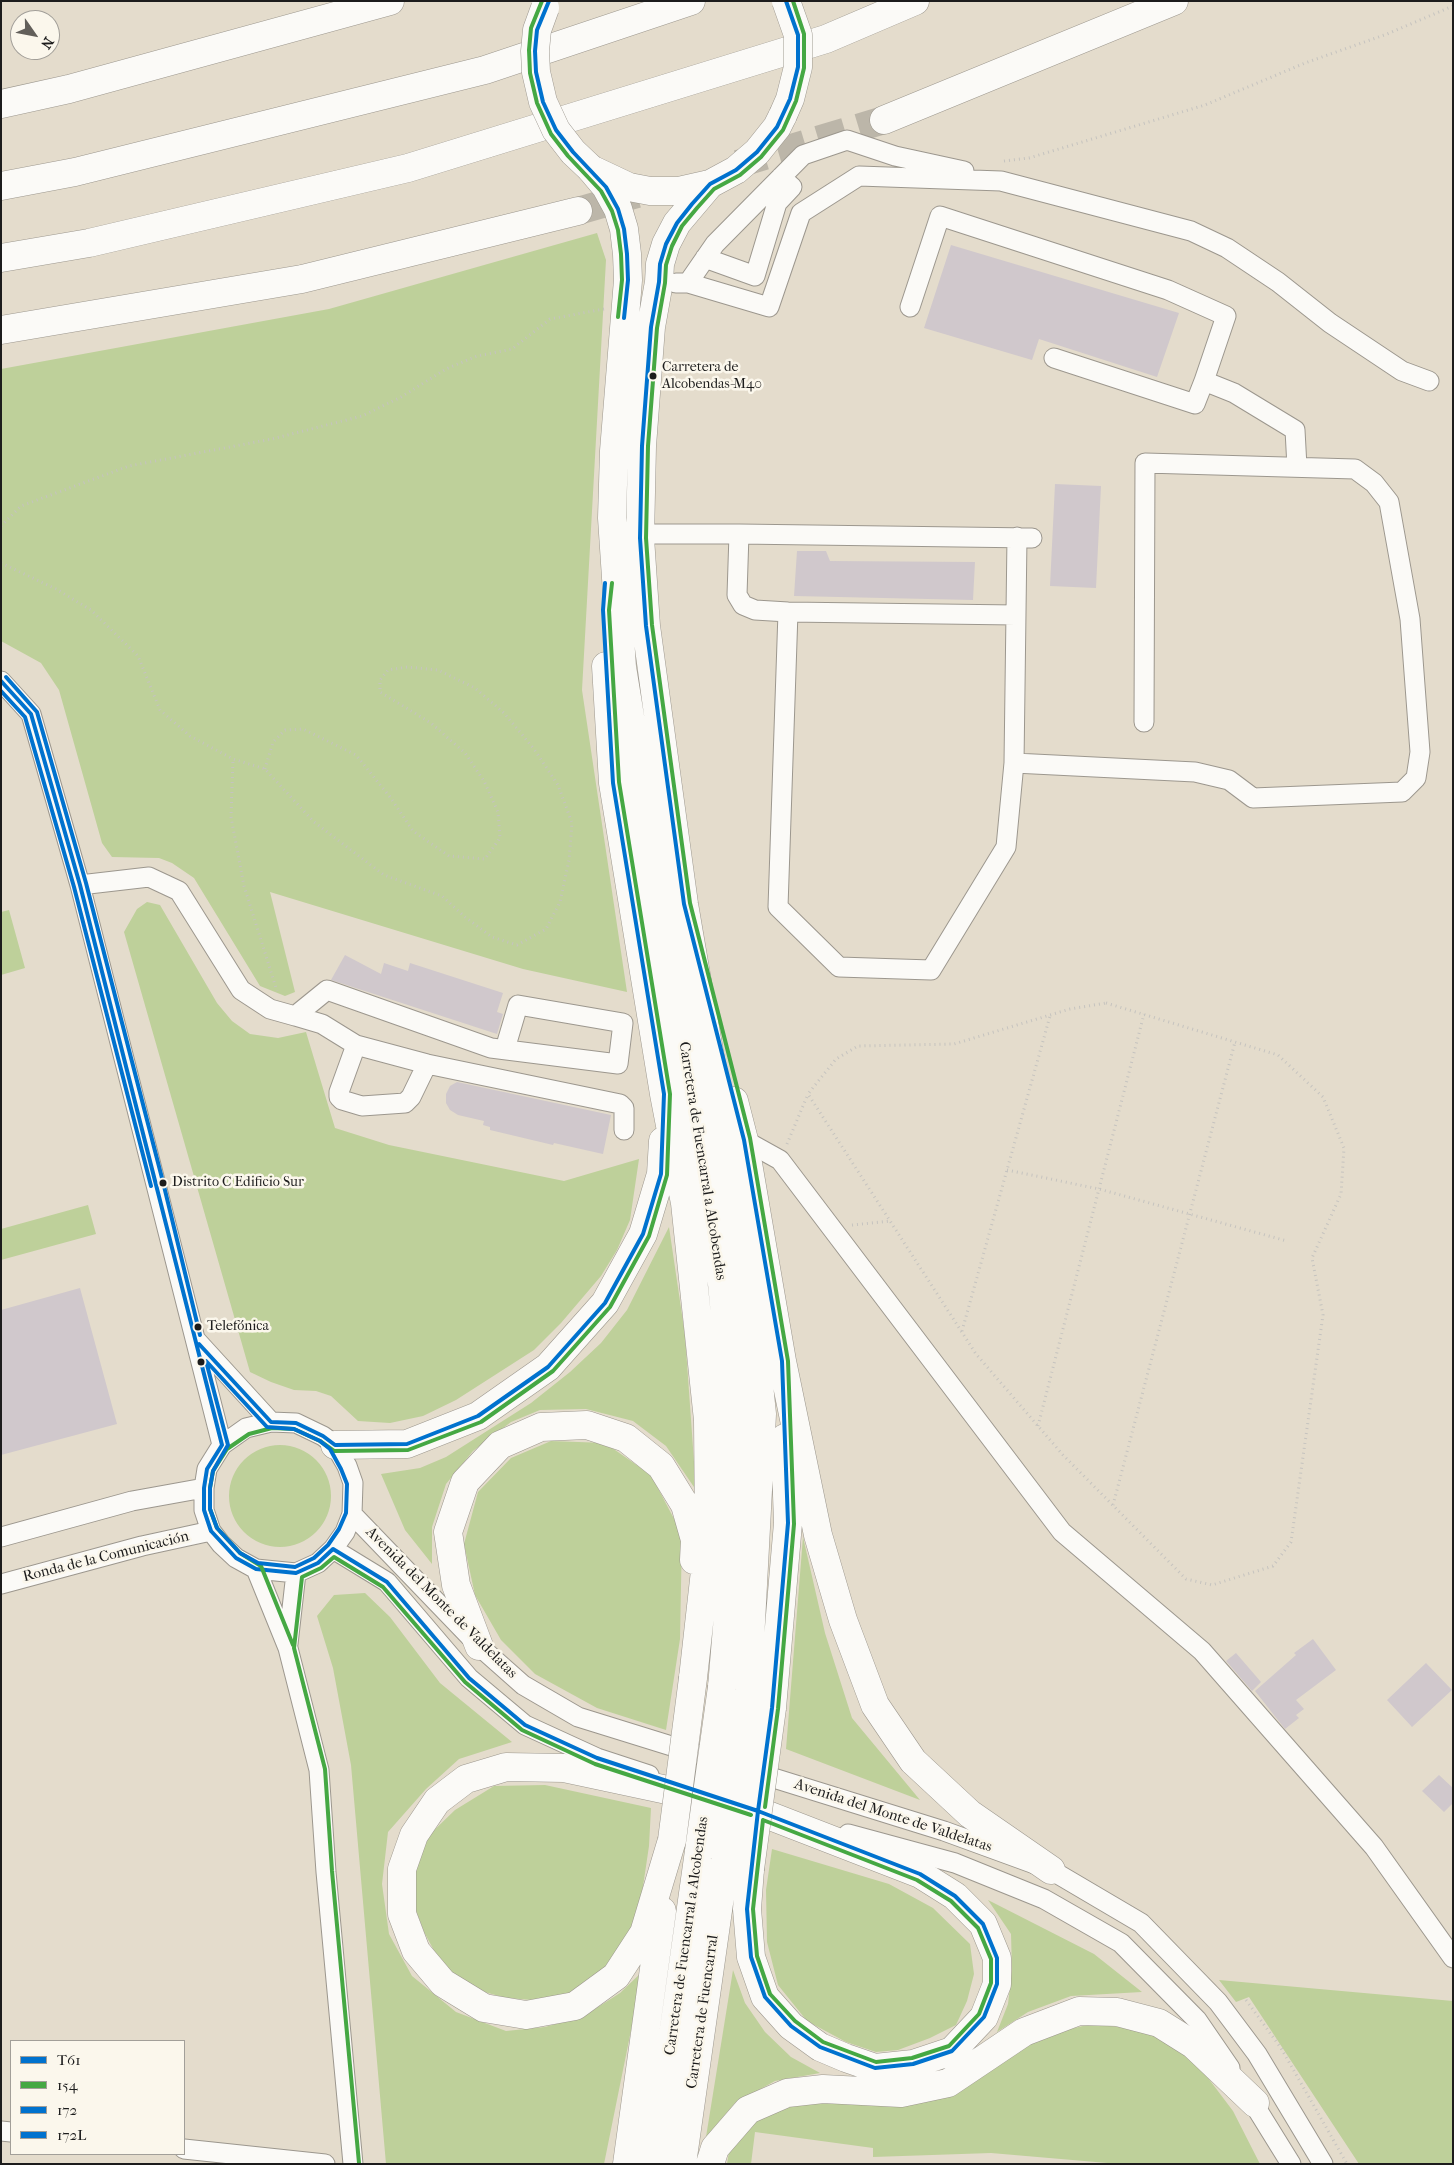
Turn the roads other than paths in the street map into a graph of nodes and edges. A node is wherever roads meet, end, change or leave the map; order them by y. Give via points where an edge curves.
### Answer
1 (390, 1) edge
2 (691, 1) edge
3 (786, 1) edge
4 (915, 1) edge
5 (1174, 1) edge
6 (547, 5) edge
7 (69, 89) junction
8 (1, 97) edge
9 (1, 104) edge
10 (884, 120) tunnel mouth
11 (590, 168) junction
12 (781, 177) junction
13 (1001, 181) junction
14 (710, 184) junction
15 (1, 186) edge
16 (578, 211) tunnel mouth
17 (1, 258) edge
18 (705, 258) junction
19 (660, 282) junction
20 (688, 283) junction
21 (910, 307) dead end
22 (1, 330) edge
23 (1054, 358) dead end
24 (1204, 381) junction
25 (1429, 381) dead end
26 (1297, 467) junction
27 (612, 518) junction
28 (640, 534) junction
29 (739, 534) junction
30 (788, 612) junction
31 (1016, 615) junction
32 (1, 681) edge
33 (1144, 722) dead end
34 (1014, 762) junction
35 (80, 885) junction
36 (684, 904) junction
37 (290, 1015) junction
38 (356, 1045) junction
39 (506, 1050) junction
40 (427, 1064) junction
41 (664, 1094) junction
42 (624, 1130) dead end
43 (744, 1140) junction
44 (194, 1338) junction
45 (782, 1362) junction
46 (271, 1422) junction
47 (222, 1445) junction
48 (335, 1445) junction
49 (204, 1488) junction
50 (352, 1514) junction
51 (211, 1530) junction
52 (1, 1537) edge
53 (333, 1549) junction
54 (256, 1569) junction
55 (296, 1573) junction
56 (1, 1584) edge
57 (479, 1646) junction
58 (288, 1648) junction
59 (693, 1678) junction
60 (747, 1807) junction
61 (672, 1840) junction
62 (738, 1865) junction
63 (1051, 1870) junction
64 (1453, 1958) edge
65 (1255, 2103) junction
66 (185, 2149) edge
67 (325, 2164) edge
68 (353, 2164) edge
69 (627, 2164) edge
70 (655, 2164) edge
71 (682, 2164) edge
72 (710, 2164) edge
73 (1291, 2164) edge
74 (1324, 2164) edge

1 - 7 highway
2 - 15 highway via 485,70 75,172
3 - 14 highway, bridge via 798,35 798,67 790,99 777,127 757,152 736,170
4 - 17 highway via 826,39 408,168 89,243
5 - 10 highway
6 - 11 highway, bridge via 535,51 543,102 556,130
7 - 8 highway
7 - 9 highway
11 - 14 highway via 629,187 650,191 679,191
11 - 27 highway, Carretera de Fuencarral a Alcobendas via 618,209 627,254
12 - 13 street via 802,155 847,140 895,156
12 - 18 street
12 - 18 street via 792,187 777,203 755,276
13 - 20 street via 859,176 801,213 769,307
13 - 25 street via 1191,232 1227,248 1402,371
14 - 19 highway, Carretera de Fuencarral a Alcobendas via 678,223 666,244 660,264
16 - 22 highway via 302,279
18 - 20 street
19 - 20 street
19 - 28 highway, Carretera de Fuencarral a Alcobendas via 651,328 642,446
21 - 24 street via 940,216 1168,290 1226,316
23 - 24 street via 1196,404
24 - 26 street via 1234,393 1295,430
26 - 33 street via 1145,462
26 - 34 street via 1355,469 1374,483 1390,502 1410,619 1420,752 1416,778 1402,792 1253,798 1229,780 1195,772
27 - 41 highway via 603,610 614,783
27 - 70 highway, Carretera de Fuencarral a Alcobendas, bridge via 622,667 722,1284 735,1419 735,1532 722,1687
28 - 29 street
28 - 36 highway, Carretera de Fuencarral a Alcobendas via 646,626
29 - 30 street via 737,595 743,605 755,610
29 - 31 street via 1025,538
30 - 31 street
30 - 34 street via 778,907 839,967 931,970 1006,847
31 - 34 street
32 - 35 street via 31,714
35 - 37 street via 149,878 179,891 241,990 270,1009
35 - 44 street
36 - 43 highway
36 - 62 highway, Carretera de Fuencarral a Alcobendas, bridge via 750,1286 762,1414
37 - 38 street via 322,1024
37 - 39 street via 328,990 491,1048
38 - 40 street
38 - 40 street via 339,1097 362,1106 405,1103
39 - 39 street via 618,1064 623,1023 518,1005
40 - 42 street via 620,1104 624,1108
41 - 48 highway via 662,1174 642,1234 605,1303 548,1366 478,1416 406,1444
41 - 59 highway via 685,1203 708,1420 709,1535
43 - 45 highway
43 - 64 street via 780,1160 1062,1532 1202,1651 1374,1847
44 - 46 street
44 - 47 street
45 - 62 highway, bridge via 788,1524 772,1708
45 - 63 highway via 818,1535 842,1620 875,1705 913,1761 970,1814
46 - 47 street via 246,1428
46 - 48 street via 296,1423
47 - 49 street via 206,1469
48 - 50 street via 353,1483
49 - 51 street via 204,1510
49 - 52 street via 132,1502
50 - 53 street
50 - 57 street, Avenida del Monte de Valdelatas
51 - 54 street via 236,1558
51 - 56 street, Ronda de la Comunicación
53 - 55 street via 318,1563
53 - 60 street, Avenida del Monte de Valdelatas via 386,1582 469,1678 525,1725 597,1758
54 - 55 street
54 - 58 street
55 - 58 street
57 - 59 highway via 456,1585 448,1532 466,1482 500,1445 540,1427 587,1425 626,1438 661,1466 685,1505 694,1540
57 - 63 street, Avenida del Monte de Valdelatas via 523,1685 578,1717 944,1831
58 - 68 street via 319,1770
59 - 61 highway, bridge
60 - 61 highway via 564,1768 506,1767 466,1780 437,1801 414,1835 402,1869 402,1914 416,1951 443,1983 484,2008 526,2015 575,2006 616,1976 644,1932
60 - 62 highway via 920,1874 955,1896 982,1924 997,1958 997,1984 984,2017 952,2051 913,2064 875,2068 820,2047 791,2026 765,1997 751,1957 747,1909
60 - 65 street, Avenida del Monte de Valdelatas via 955,1863 1044,1899 1121,1943 1197,2020
61 - 69 highway
62 - 71 highway, Carretera de Fuencarral
63 - 74 street, Avenida del Monte de Valdelatas via 1141,1923 1218,2002 1257,2054
65 - 72 highway via 1194,2045 1159,2023 1117,2012 1080,2011 1024,2032 948,2083 901,2093 824,2089 787,2093 748,2110 714,2148
65 - 73 street, Avenida del Monte de Valdelatas
66 - 67 street

